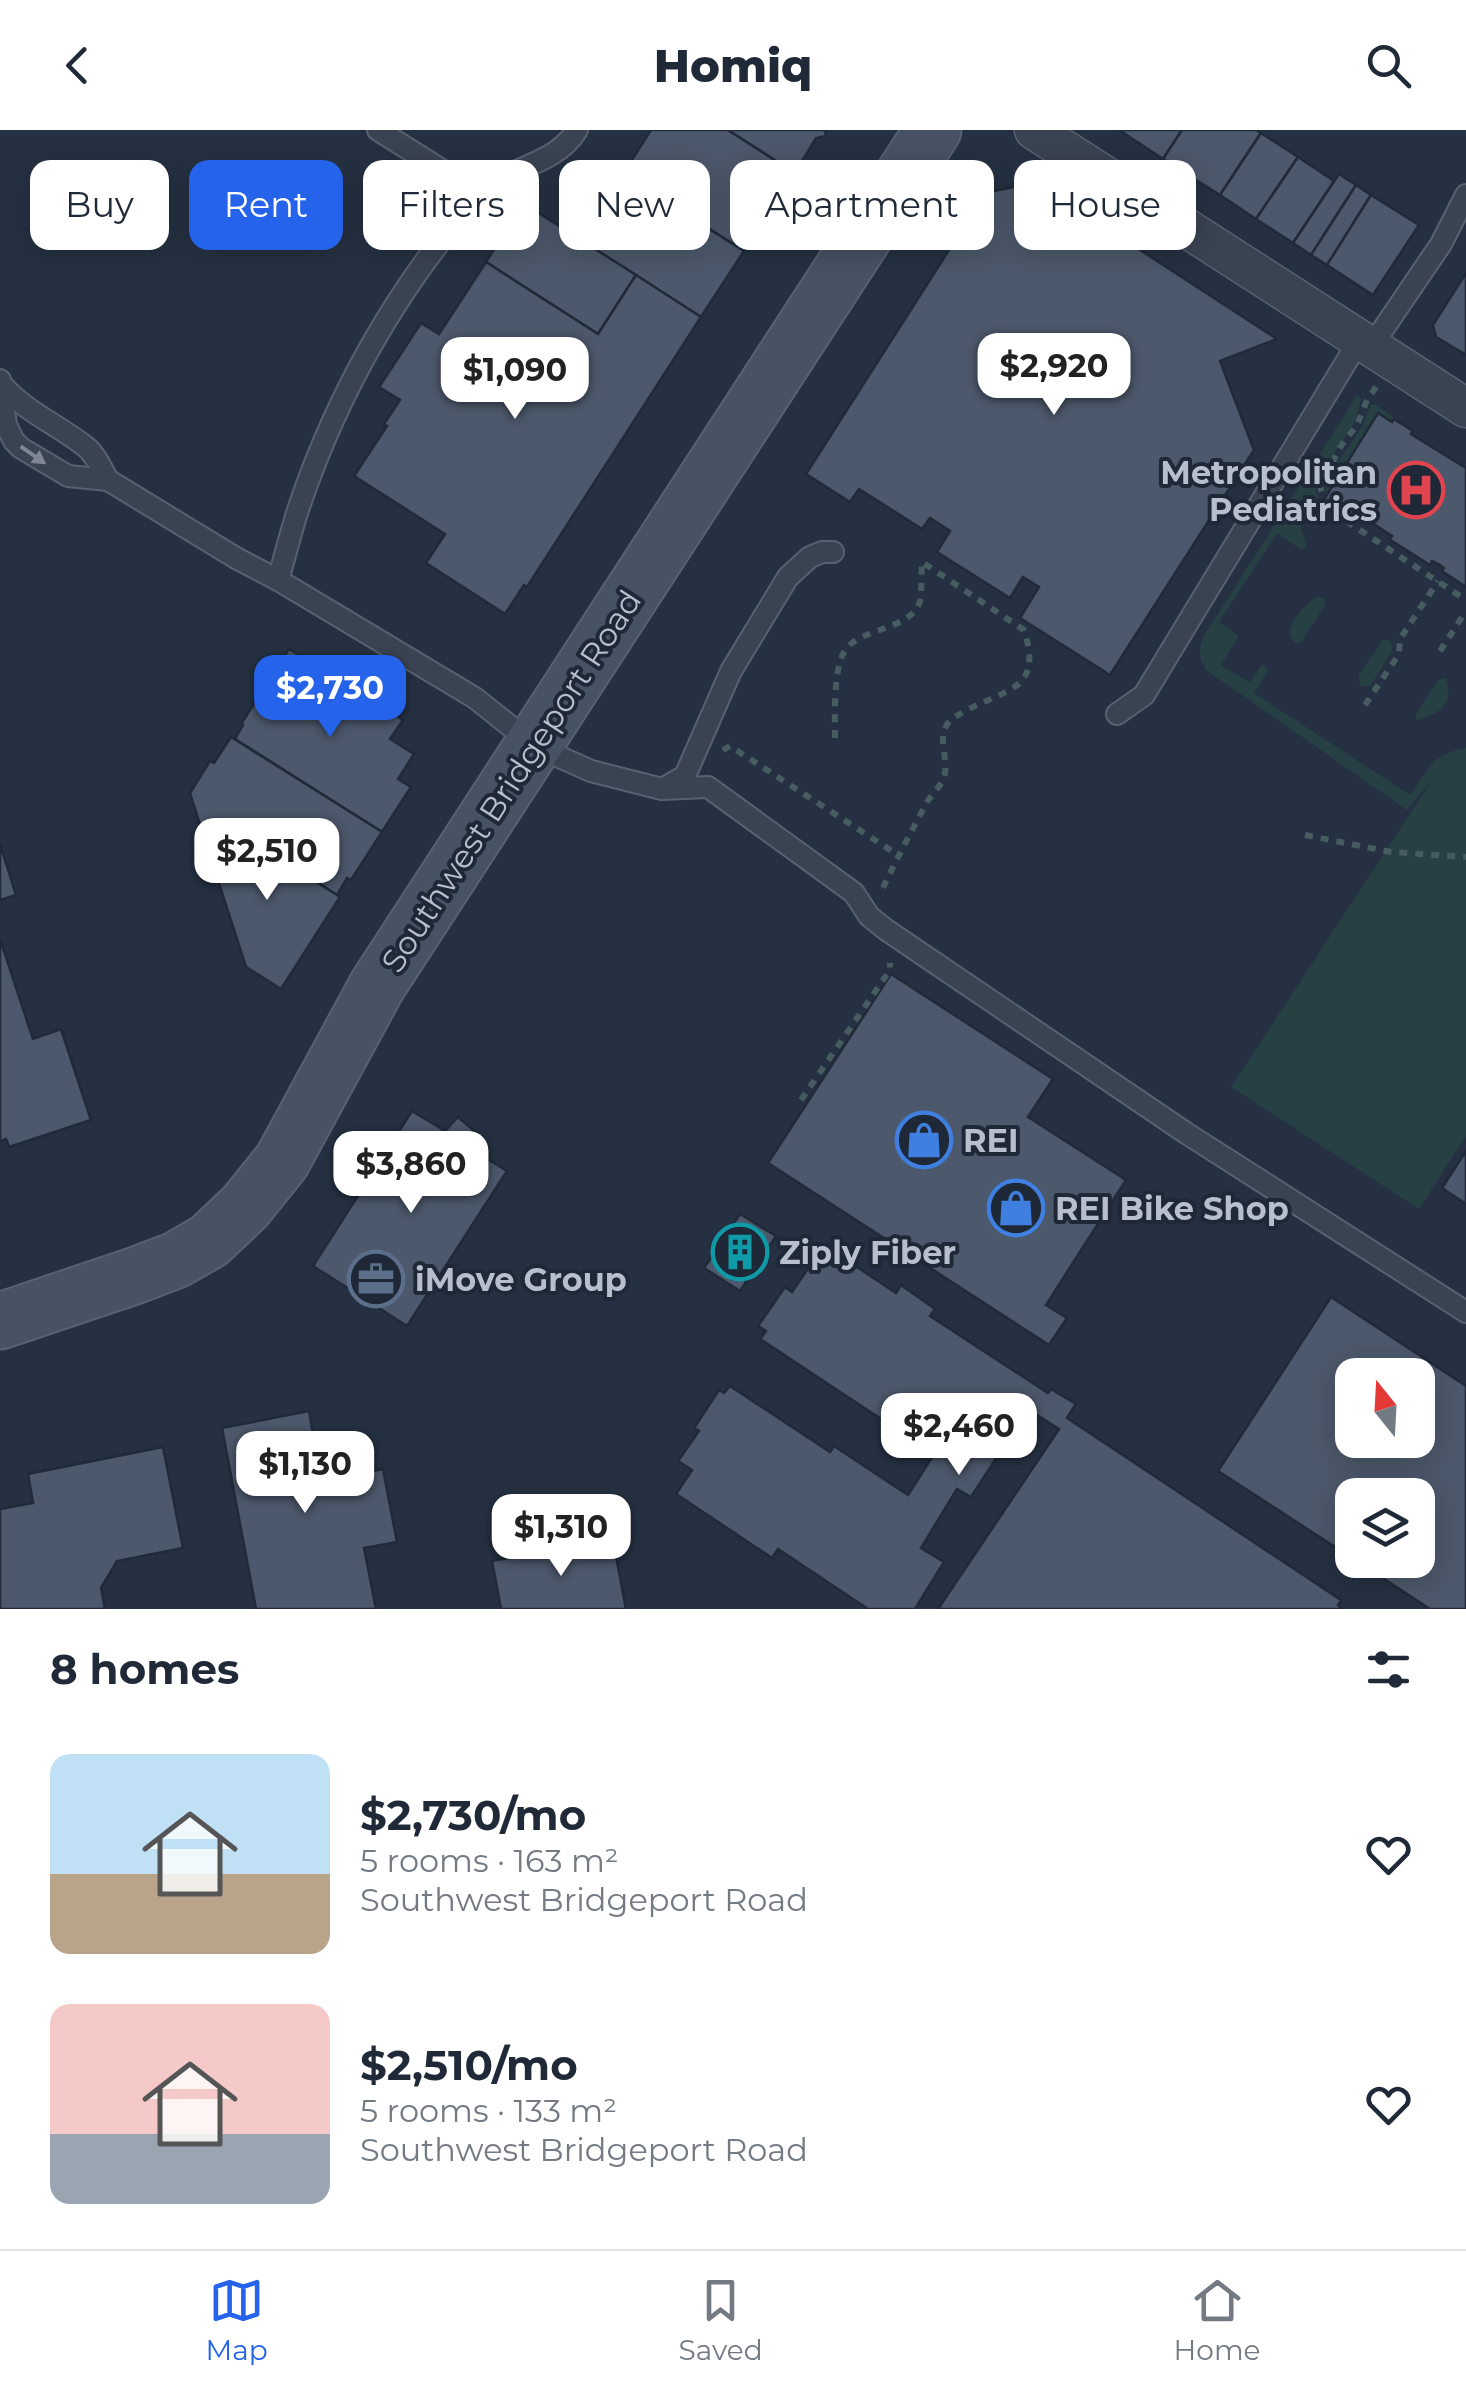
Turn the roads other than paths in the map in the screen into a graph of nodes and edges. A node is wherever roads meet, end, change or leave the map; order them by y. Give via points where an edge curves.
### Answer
1 (378, 130) edge
2 (577, 130) edge
3 (933, 130) edge
4 (1034, 130) edge
5 (426, 160) edge
6 (539, 161) edge
7 (1466, 195) edge
8 (435, 250) edge
9 (1374, 349) junction
10 (1, 382) edge
11 (1466, 408) edge
12 (108, 480) junction
13 (833, 552) dead end
14 (278, 580) junction
15 (1117, 714) dead end
16 (534, 746) junction
17 (662, 789) junction
18 (1466, 1312) edge
19 (0, 1321) edge

1 - 5 lane
2 - 6 lane
3 - 16 street, Southwest Bridgeport Road
4 - 9 street
7 - 9 lane
8 - 14 lane via 374,340 333,420
9 - 11 street
9 - 15 lane via 1144,695
10 - 12 lane via 15,400 90,449
10 -> 12 lane via 6,425 21,448 68,476
12 - 14 lane
13 - 17 lane via 810,557 788,577 730,671 685,776
14 - 16 lane via 476,698
16 - 17 lane via 591,771
16 - 19 street, Southwest Bridgeport Road via 377,986 282,1161 246,1207 176,1260
17 - 18 lane via 708,786 854,893 885,928 1281,1196

